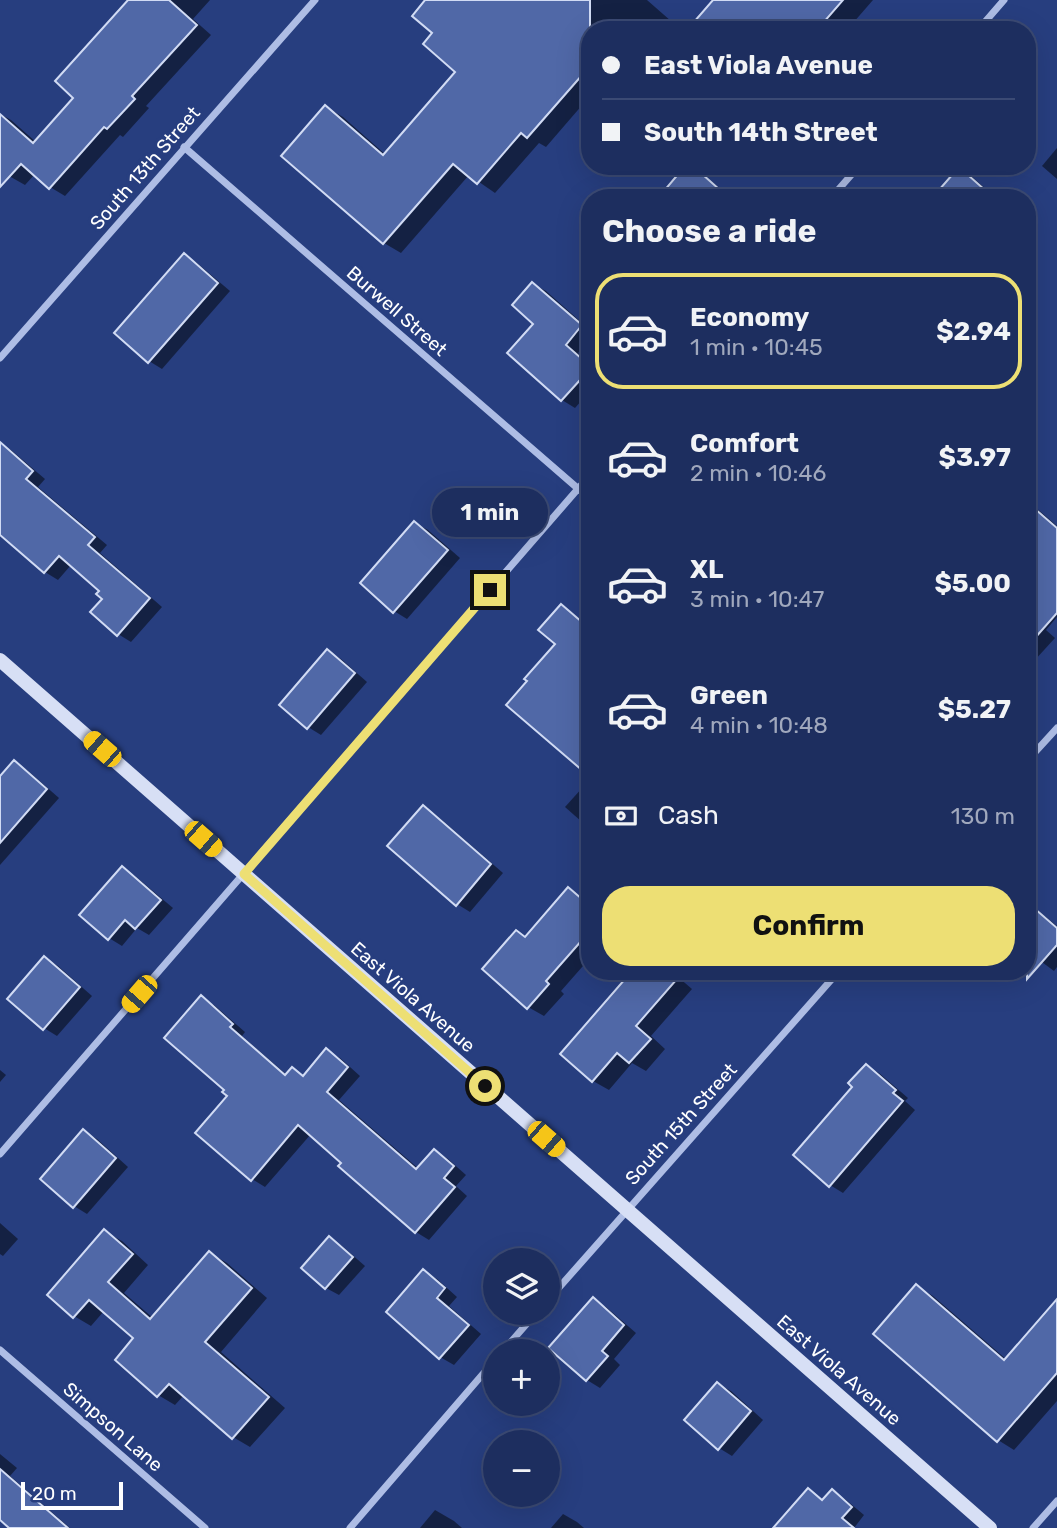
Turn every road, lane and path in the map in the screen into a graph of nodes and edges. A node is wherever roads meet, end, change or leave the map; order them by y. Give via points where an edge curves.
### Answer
1 (315, 0) edge
2 (1004, 0) edge
3 (986, 21) edge
4 (184, 147) junction
5 (851, 175) edge
6 (839, 189) edge
7 (0, 358) edge
8 (581, 485) edge
9 (578, 488) junction
10 (581, 491) edge
11 (0, 660) edge
12 (1057, 728) edge
13 (1036, 751) edge
14 (244, 874) junction
15 (831, 980) edge
16 (0, 1154) edge
17 (626, 1209) junction
18 (560, 1286) edge
19 (526, 1325) edge
20 (513, 1339) edge
21 (0, 1350) edge
22 (483, 1374) edge
23 (1057, 1501) edge
24 (205, 1528) edge
25 (350, 1528) edge
26 (990, 1528) edge
27 (1033, 1528) edge

1 - 4 street, South 13th Street
2 - 3 street
4 - 7 street, South 13th Street
4 - 9 street, Burwell Street
5 - 6 street
8 - 9 street
9 - 10 street, Burwell Street
9 - 14 street
11 - 14 street, East Viola Avenue
12 - 13 street
14 - 16 street
14 - 17 street, East Viola Avenue
15 - 17 street, South 15th Street
17 - 18 street, South 15th Street
17 - 26 street, East Viola Avenue
19 - 20 street
21 - 24 street, Simpson Lane
22 - 25 street
23 - 27 street

